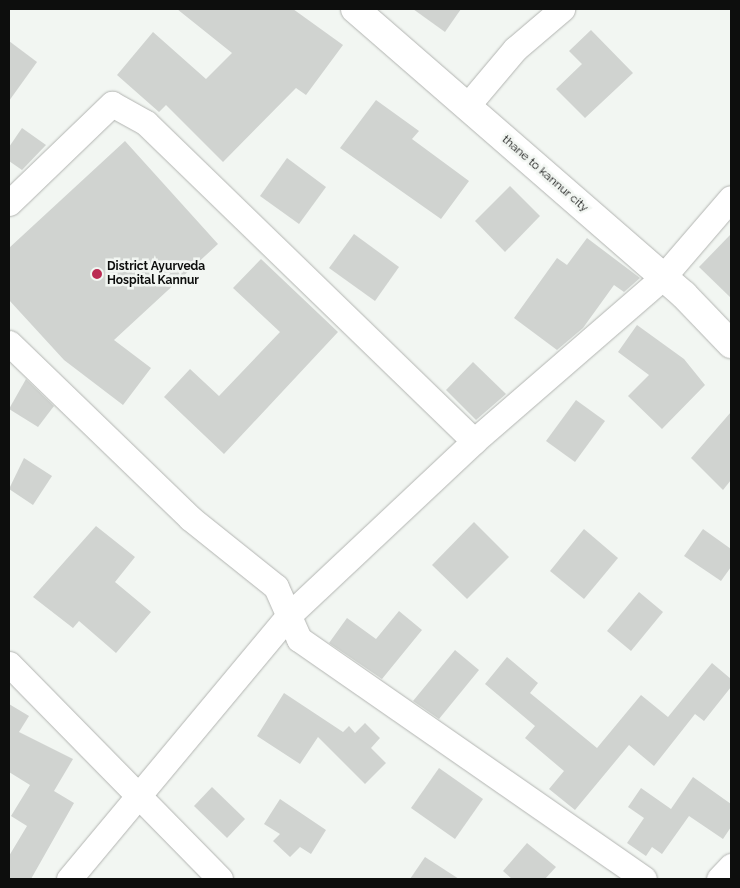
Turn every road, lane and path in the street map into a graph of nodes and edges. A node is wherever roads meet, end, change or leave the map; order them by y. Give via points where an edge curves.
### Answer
1 (355, 9) edge
2 (562, 9) edge
3 (467, 106) junction
4 (731, 198) edge
5 (9, 203) edge
6 (663, 277) junction
7 (9, 343) edge
8 (731, 344) edge
9 (474, 441) junction
10 (289, 615) junction
11 (9, 664) edge
12 (134, 796) junction
13 (731, 866) edge
14 (69, 879) edge
15 (220, 879) edge
16 (644, 879) edge
17 (719, 879) edge

1 - 3 street, thane to kannur city
2 - 3 street via 515,48
3 - 6 street, thane to kannur city
4 - 6 street
5 - 9 street via 112,104 146,123
6 - 8 street, thane to kannur city
6 - 9 street
7 - 10 street via 190,518 276,587
9 - 10 street
10 - 12 street
10 - 16 street via 299,639
11 - 12 street
12 - 14 street
12 - 15 street
13 - 17 street

